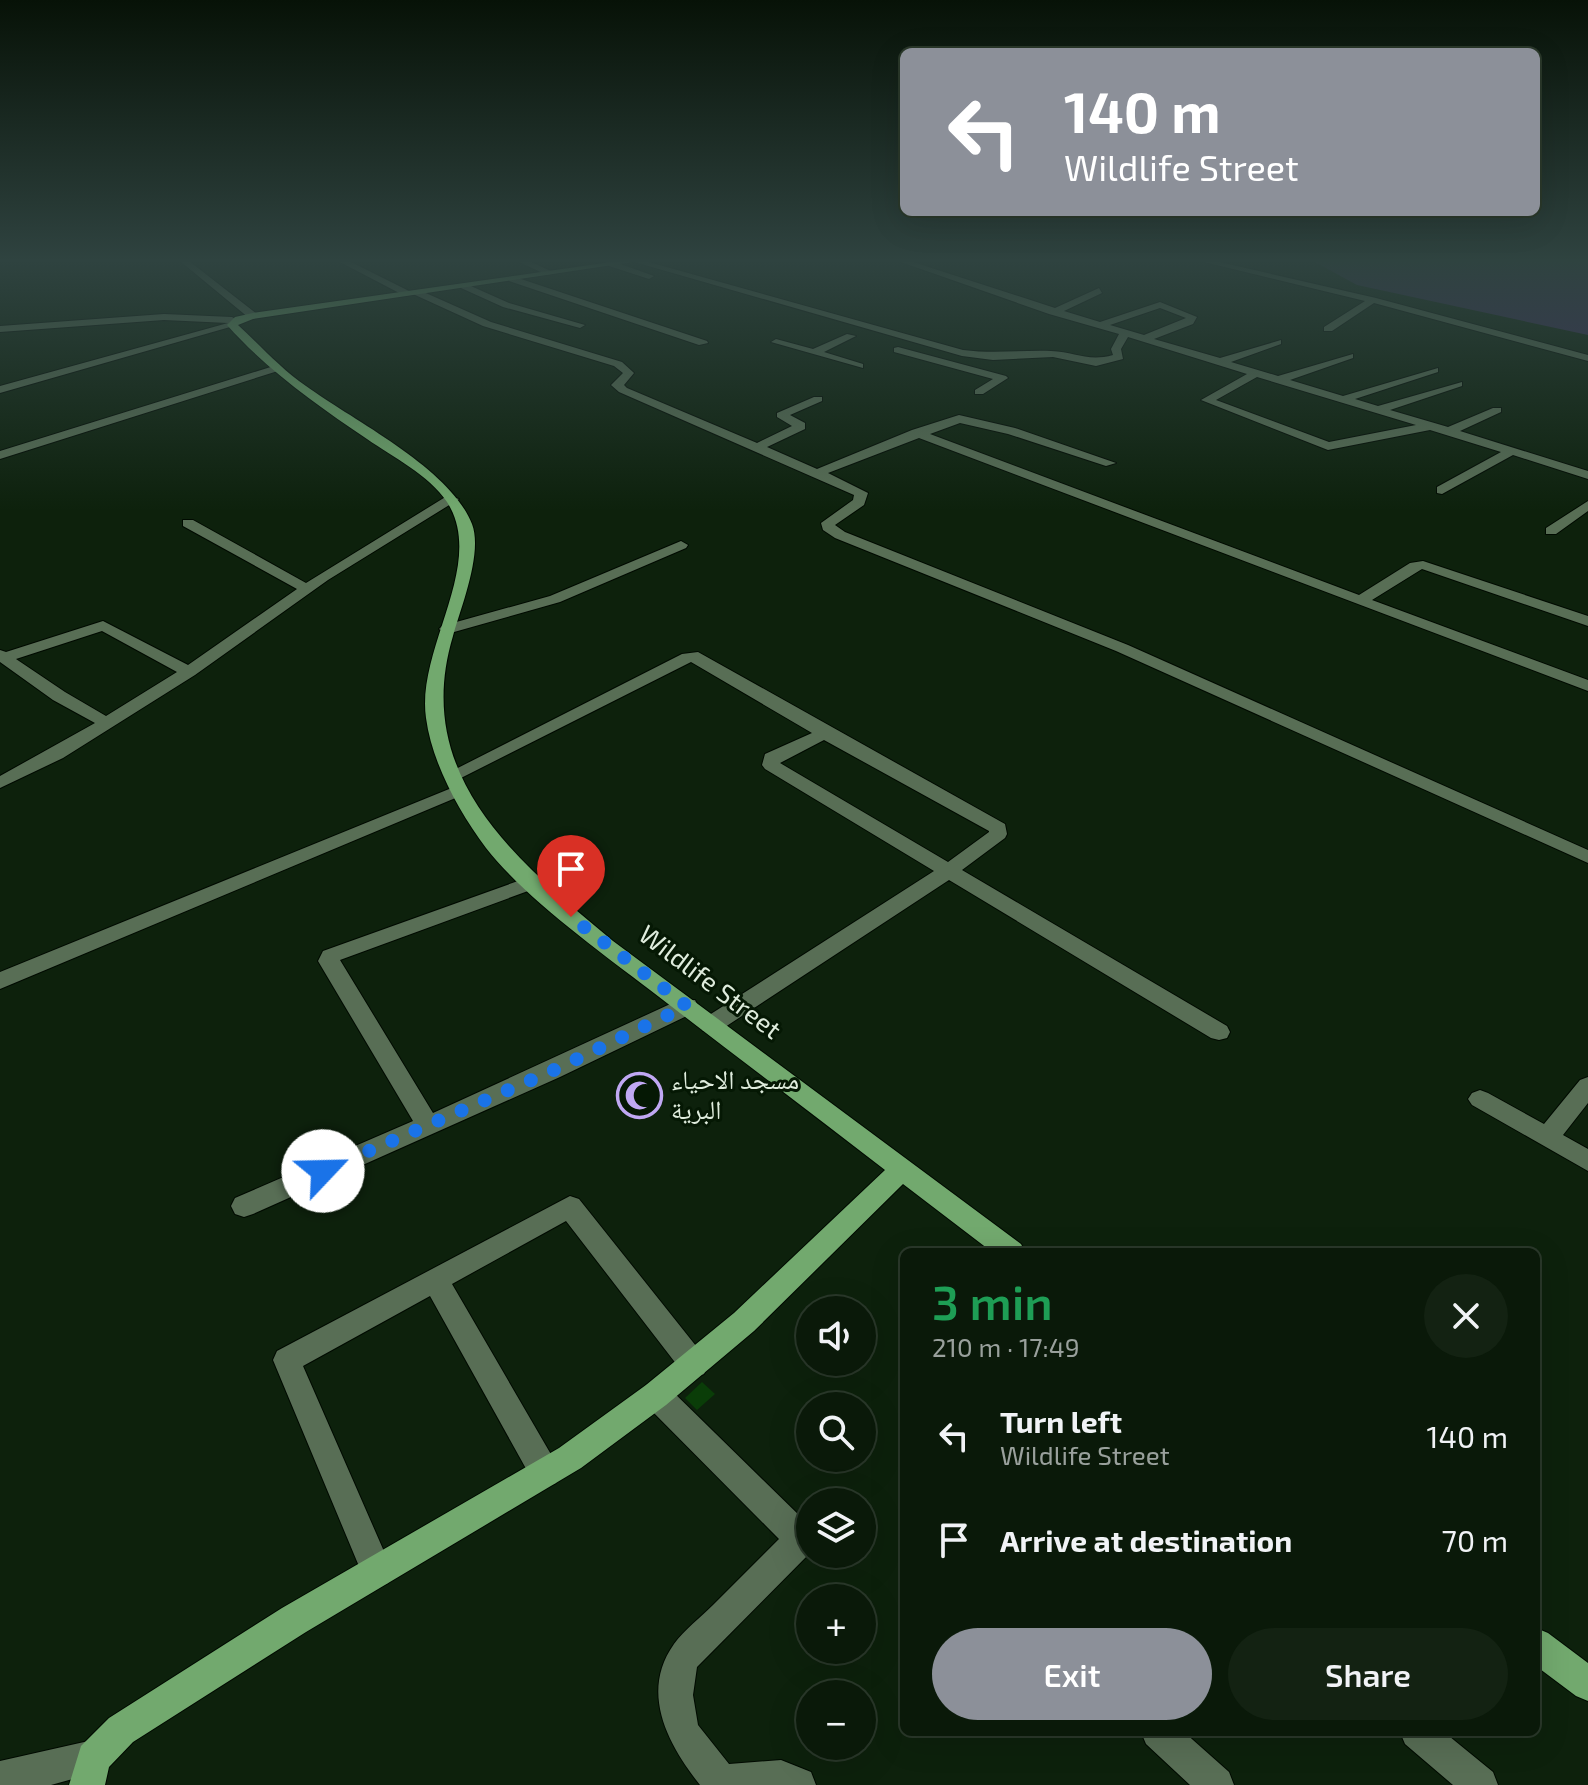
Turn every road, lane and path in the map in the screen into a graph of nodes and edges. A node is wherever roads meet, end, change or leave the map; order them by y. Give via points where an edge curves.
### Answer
1 (157, 344) edge
2 (259, 344) edge
3 (553, 344) edge
4 (784, 344) edge
5 (833, 344) edge
6 (934, 344) edge
7 (1119, 344) edge
8 (1162, 344) edge
9 (1269, 344) edge
10 (1543, 344) edge
11 (891, 348) dead end
12 (814, 353) junction
13 (1584, 355) edge
14 (1349, 356) dead end
15 (1214, 360) junction
16 (859, 366) dead end
17 (277, 368) junction
18 (1434, 370) dead end
19 (1256, 373) junction
20 (1281, 379) junction
21 (1458, 384) dead end
22 (1232, 385) junction
23 (0, 390) edge
24 (979, 392) dead end
25 (1347, 398) junction
26 (818, 399) dead end
27 (1381, 409) junction
28 (1497, 410) dead end
29 (1431, 426) junction
30 (1450, 431) junction
31 (916, 433) junction
32 (758, 447) junction
33 (1511, 451) junction
34 (0, 455) edge
35 (1588, 457) edge
36 (1110, 463) dead end
37 (1567, 468) junction
38 (817, 473) junction
39 (1588, 475) edge
40 (1442, 490) dead end
41 (452, 499) junction
42 (1588, 505) edge
43 (188, 523) dead end
44 (1551, 531) dead end
45 (681, 545) dead end
46 (307, 589) junction
47 (1361, 600) junction
48 (1588, 621) edge
49 (447, 629) junction
50 (2, 656) edge
51 (189, 672) junction
52 (1588, 686) edge
53 (107, 723) junction
54 (825, 733) junction
55 (456, 782) junction
56 (0, 783) edge
57 (1588, 857) edge
58 (948, 871) junction
59 (532, 882) junction
60 (0, 981) edge
61 (687, 1006) junction
62 (711, 1025) junction
63 (1219, 1032) dead end
64 (1588, 1086) edge
65 (1480, 1099) dead end
66 (427, 1124) junction
67 (1547, 1138) junction
68 (1588, 1161) edge
69 (902, 1169) junction
70 (244, 1206) dead end
71 (1007, 1248) edge
72 (435, 1279) junction
73 (694, 1365) junction
74 (656, 1395) junction
75 (545, 1473) junction
76 (377, 1572) junction
77 (1540, 1648) edge
78 (1588, 1684) edge
79 (1162, 1736) edge
80 (1422, 1736) edge
81 (90, 1772) edge
82 (0, 1779) edge
83 (798, 1785) edge
84 (1216, 1785) edge
85 (1480, 1785) edge

1 - 23 street
2 - 17 main road, Wildlife Street
3 - 32 street via 618,364 629,373 617,385 623,390
4 - 12 street
5 - 12 street
6 - 7 street via 976,356 1053,354 1090,362 1119,357
8 - 15 street
9 - 15 street
10 - 13 street
11 - 24 street via 1002,378
12 - 16 street
14 - 20 street
15 - 19 street
15 - 22 street
17 - 34 street
17 - 41 main road, Wildlife Street via 432,478
18 - 25 street
19 - 20 street
19 - 22 street
20 - 25 street
21 - 27 street
22 - 29 street via 1207,400 1328,446
25 - 27 street
26 - 32 street via 781,415 802,424 799,429
27 - 29 street
28 - 30 street
29 - 30 street
30 - 33 street
31 - 36 street via 966,419
31 - 38 street
31 - 47 street
32 - 38 street
33 - 37 street
33 - 40 street
35 - 37 street
37 - 39 street
38 - 57 street via 861,493 859,502 828,523 840,535 1122,648
41 - 46 street
41 - 49 main road, Wildlife Street via 466,526 467,543
42 - 44 street
43 - 46 street
45 - 49 street via 555,599
46 - 51 street
47 - 48 street via 1423,565
47 - 52 street
49 - 55 main road, Wildlife Street via 436,672 434,717
50 - 51 street via 103,626
50 - 53 street
51 - 53 street
53 - 56 street
54 - 55 street via 692,657
54 - 58 street via 998,828 998,834
54 - 58 street via 771,758 771,765
55 - 59 main road, Wildlife Street via 494,845
55 - 60 street
58 - 62 street
58 - 63 street
59 - 61 main road, Wildlife Street
59 - 66 street via 330,956 370,1034
61 - 62 main road, Wildlife Street
61 - 66 street
62 - 69 main road, Wildlife Street
64 - 67 street
65 - 67 street
66 - 70 street
67 - 68 street
69 - 71 main road, Wildlife Street
69 - 73 main road
72 - 73 street via 570,1207
72 - 75 street
72 - 76 street via 287,1360
73 - 74 main road
74 - 75 main road
74 - 83 street via 799,1542 685,1656 677,1697 685,1737 724,1781 779,1778
75 - 76 main road
76 - 81 main road via 121,1730
77 - 78 main road
79 - 84 street
80 - 85 street
81 - 82 street

